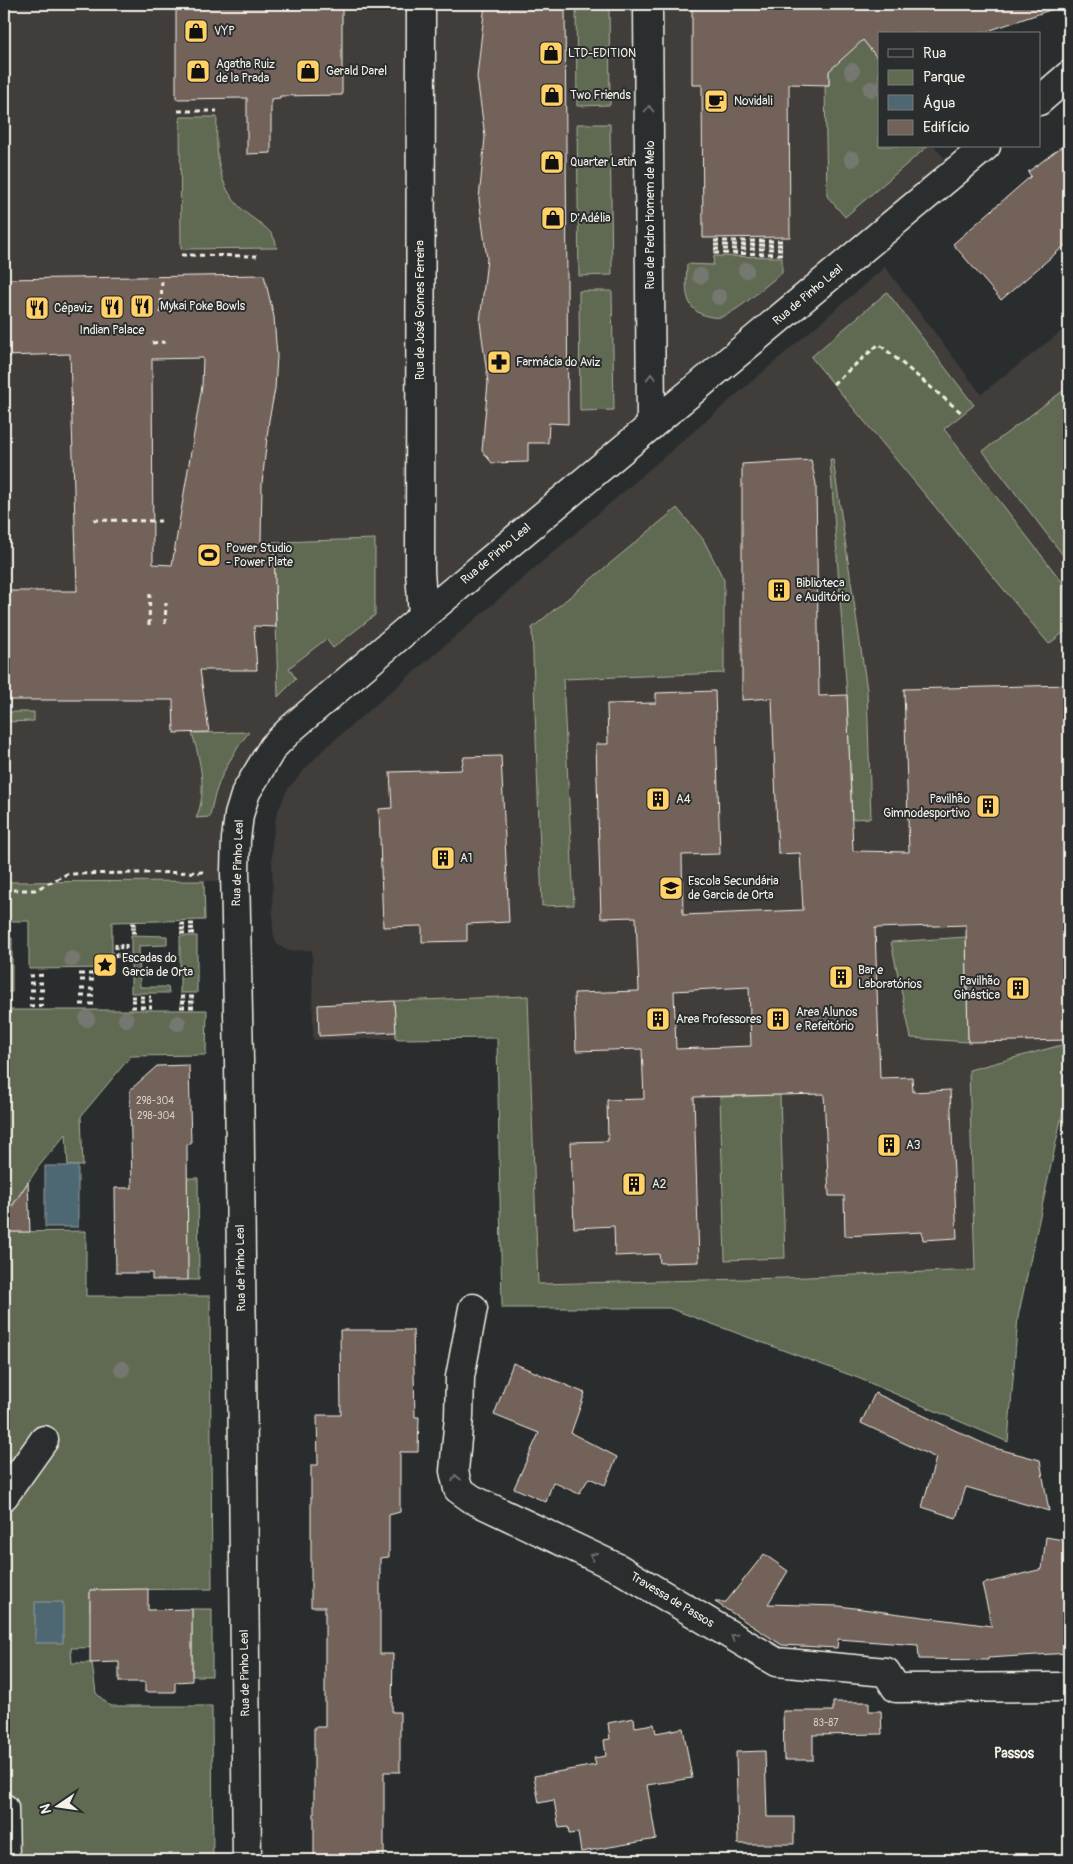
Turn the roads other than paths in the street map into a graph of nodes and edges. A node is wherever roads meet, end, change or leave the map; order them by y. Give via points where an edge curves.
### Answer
1 (422, 4) edge
2 (648, 4) edge
3 (1069, 75) edge
4 (1040, 100) edge
5 (984, 148) edge
6 (651, 426) junction
7 (423, 616) junction
8 (473, 1308) dead end
9 (44, 1440) dead end
10 (4, 1496) edge
11 (1069, 1686) edge
12 (4, 1808) edge
13 (5, 1860) edge
14 (247, 1860) edge

1 - 7 street, Rua de José Gomes Ferreira via 420,551
6 -> 2 street, Rua de Pedro Homem de Melo
3 - 4 street
5 - 6 street, Rua de Pinho Leal
6 - 7 street, Rua de Pinho Leal
7 - 14 street, Rua de Pinho Leal via 273,747 246,792 239,815 235,872 240,1061
11 -> 8 street, Travessa de Passos via 896,1688 886,1672 776,1662 618,1568 472,1500 458,1489 454,1471 460,1377
9 - 10 street
12 - 13 street

